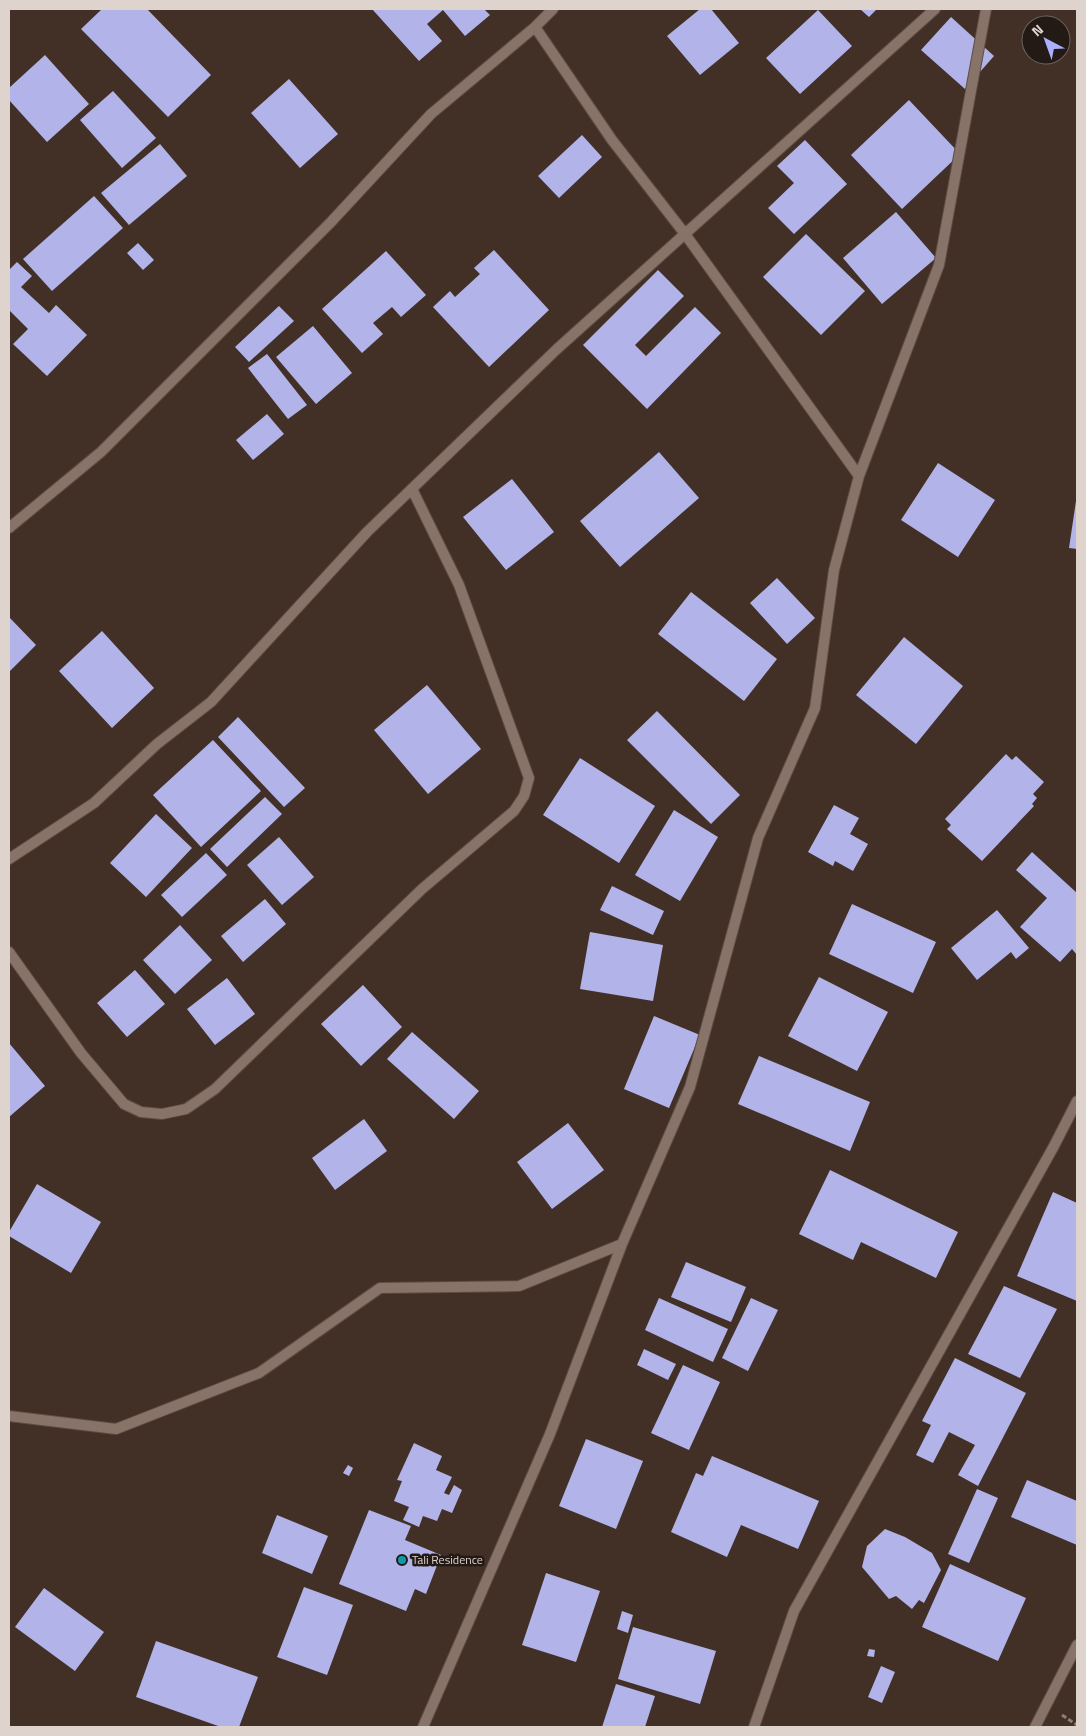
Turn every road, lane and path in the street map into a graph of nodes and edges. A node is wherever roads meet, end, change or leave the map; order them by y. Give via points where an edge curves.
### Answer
1 (553, 9) edge
2 (934, 9) edge
3 (986, 9) edge
4 (535, 27) junction
5 (684, 234) junction
6 (860, 476) junction
7 (412, 488) junction
8 (9, 528) edge
9 (9, 859) edge
10 (9, 952) edge
11 (1077, 1101) edge
12 (622, 1244) junction
13 (9, 1416) edge
14 (1077, 1645) edge
15 (424, 1727) edge
16 (754, 1727) edge
17 (1034, 1727) edge

1 - 4 street
2 - 5 street
3 - 6 street via 939,265
4 - 5 street via 612,140
4 - 8 street via 431,114 330,222 101,452
5 - 6 street
5 - 7 street via 557,349
6 - 12 street via 834,570 814,708 758,838 690,1087
7 - 9 street via 367,532 211,702 157,744 94,803
7 - 10 street via 459,585 529,778 524,796 514,810 422,889 215,1089 186,1109 162,1114 141,1112 124,1104 81,1052
11 - 16 street via 794,1611
12 - 13 street via 519,1286 380,1288 259,1373 116,1429
12 - 15 street via 550,1434
14 - 17 street

